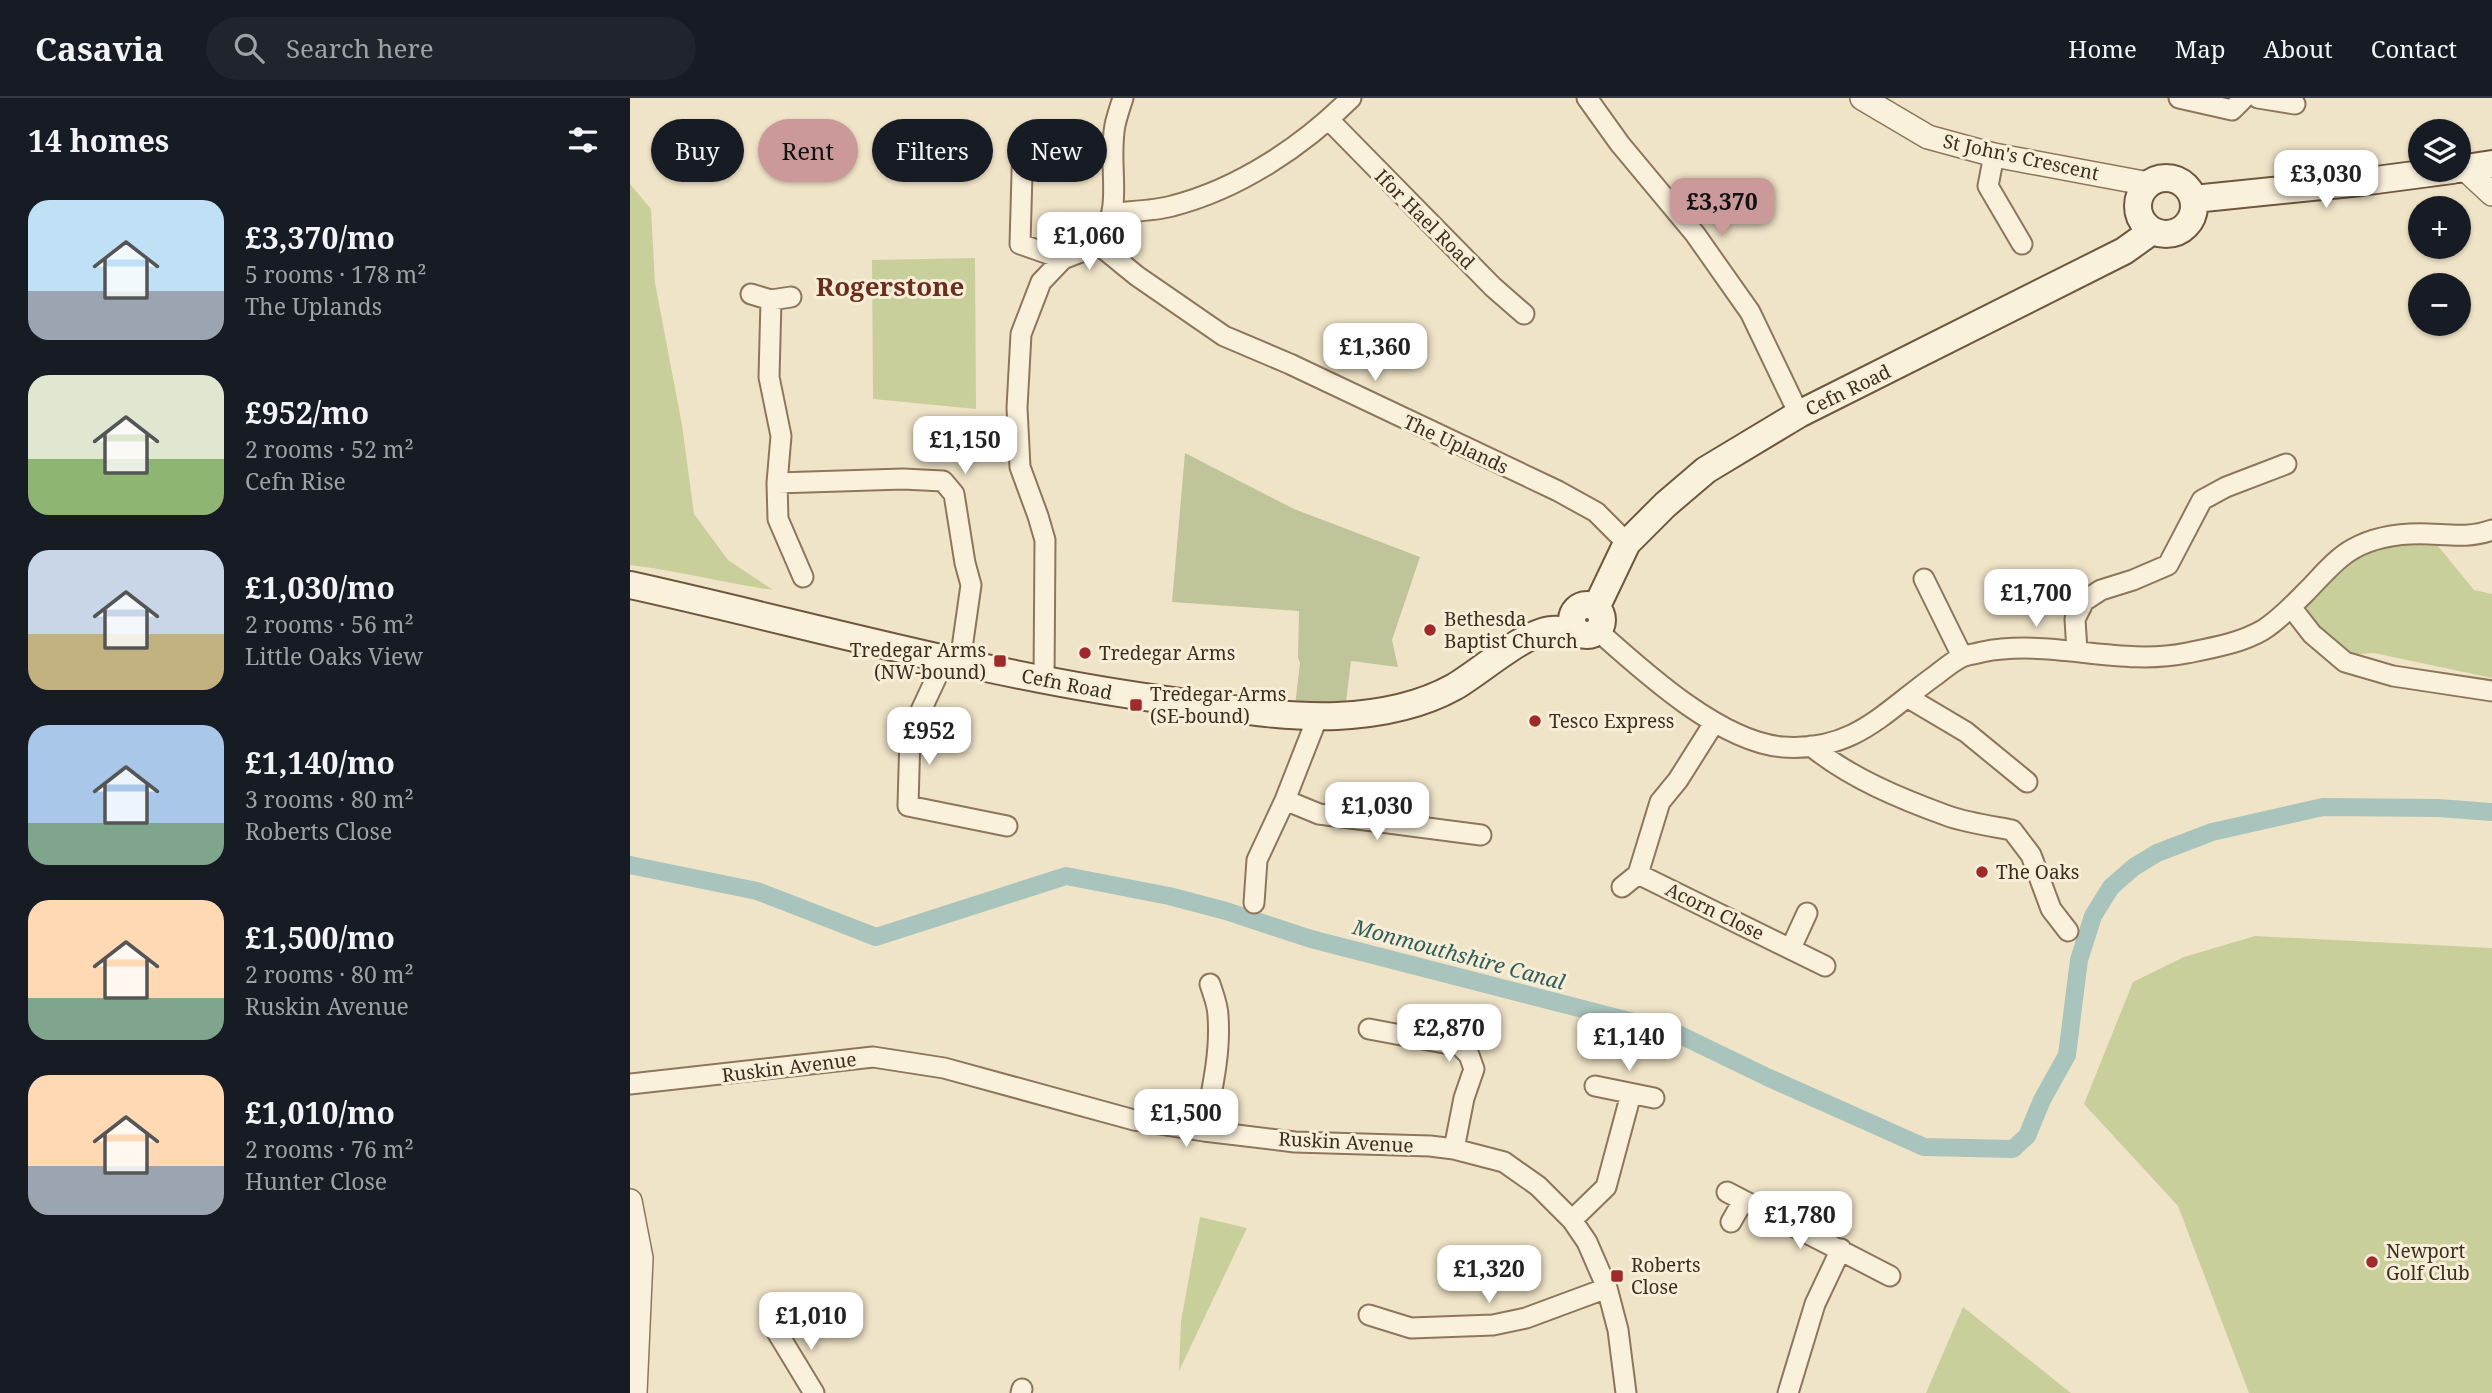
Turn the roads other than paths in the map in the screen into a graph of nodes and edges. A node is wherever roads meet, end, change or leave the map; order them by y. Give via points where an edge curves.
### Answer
1 (1123, 98) edge
2 (1351, 98) edge
3 (1587, 98) edge
4 (1862, 98) edge
5 (2244, 98) edge
6 (2258, 98) edge
7 (2188, 100) edge
8 (2295, 104) dead end
9 (1329, 120) junction
10 (1994, 155) junction
11 (2492, 164) edge
12 (2471, 167) edge
13 (2408, 176) edge
14 (2471, 179) edge
15 (1022, 182) edge
16 (2149, 184) junction
17 (2492, 194) edge
18 (2194, 199) junction
19 (1113, 213) junction
20 (2152, 231) junction
21 (2022, 244) dead end
22 (1099, 245) junction
23 (1063, 259) junction
24 (751, 294) dead end
25 (791, 297) dead end
26 (771, 300) junction
27 (1524, 314) dead end
28 (1799, 414) junction
29 (2286, 464) dead end
30 (777, 484) junction
31 (2492, 530) edge
32 (1627, 543) junction
33 (803, 577) dead end
34 (1924, 579) dead end
35 (630, 585) edge
36 (2291, 607) junction
37 (1590, 624) junction
38 (2077, 651) junction
39 (1962, 656) junction
40 (952, 661) junction
41 (1044, 681) junction
42 (2492, 691) edge
43 (1907, 697) junction
44 (1318, 716) junction
45 (1714, 723) junction
46 (1811, 746) junction
47 (2028, 782) dead end
48 (1285, 800) junction
49 (1007, 826) dead end
50 (1481, 835) dead end
51 (1638, 874) junction
52 (1622, 887) dead end
53 (1254, 903) dead end
54 (1807, 913) dead end
55 (2065, 928) dead end
56 (1791, 948) junction
57 (1825, 965) dead end
58 (1210, 984) dead end
59 (1369, 1029) dead end
60 (630, 1084) edge
61 (1595, 1086) dead end
62 (1631, 1094) junction
63 (1654, 1098) dead end
64 (1204, 1131) junction
65 (1454, 1149) junction
66 (630, 1201) edge
67 (1573, 1220) junction
68 (1731, 1222) dead end
69 (1841, 1249) junction
70 (1890, 1276) dead end
71 (1607, 1287) junction
72 (1369, 1315) dead end
73 (776, 1332) dead end
74 (633, 1343) edge
75 (635, 1393) edge
76 (814, 1393) edge
77 (1626, 1393) edge
78 (1788, 1393) edge

1 - 19 street via 1115,126
2 - 9 street
3 - 28 street via 1695,234 1750,312
4 - 10 street, St John's Crescent via 1928,137
5 - 7 street via 2232,110
6 - 8 street
9 - 19 street via 1280,156 1214,191 1169,207
9 - 27 street, Ifor Hael Road
10 - 16 street, St John's Crescent
10 - 21 street via 1988,186
11 - 12 main road
13 - 18 main road
14 - 17 street
15 - 23 street via 1020,244
16 - 18 main road via 2159,178 2178,180
16 - 20 main road via 2140,193 2137,208
18 - 20 main road, Cefn Road via 2192,217 2179,231
19 - 22 street
20 - 28 main road, Cefn Road via 2124,251
22 - 23 street
22 - 32 street, The Uplands via 1223,335 1558,491 1596,512
23 - 41 street via 1041,282 1021,334 1018,396 1020,467 1045,540
24 - 26 street
25 - 26 street
26 - 30 street via 769,377 781,436
28 - 32 main road, Cefn Road via 1706,470
29 - 38 street via 2202,500 2168,565 2084,600 2075,619
30 - 33 street via 778,519
30 - 40 street via 943,481 954,494 971,585
31 - 36 street via 2460,536 2384,536 2351,549
32 - 37 main road, Cefn Road
34 - 39 street
35 - 40 main road, Cefn Road
36 - 38 street via 2262,630 2184,654 2125,656
36 - 42 street via 2312,634 2345,662 2393,676
37 - 44 main road, Cefn Road via 1537,635 1455,687 1422,701 1386,712
37 - 45 street
38 - 39 street via 2001,648
39 - 43 street
40 - 41 main road, Cefn Road
40 - 49 street via 910,734 908,806
41 - 44 main road, Cefn Road
43 - 46 street via 1871,725 1840,741
43 - 47 street via 1966,732
44 - 48 street
45 - 46 street via 1781,747
45 - 51 street via 1660,802
46 - 55 street via 1866,781 1938,812 2012,830 2031,855 2046,896
48 - 50 street via 1319,814
48 - 53 street via 1256,860
51 - 52 street
51 - 56 street, Acorn Close
54 - 56 street
56 - 57 street, Acorn Close
58 - 64 street via 1219,1014
59 - 65 street via 1460,1046 1469,1055 1474,1069
60 - 64 street, Ruskin Avenue via 873,1057 944,1068 1134,1120
61 - 62 street
62 - 63 street
62 - 67 street via 1606,1187
64 - 65 street, Ruskin Avenue via 1312,1143
65 - 67 street, Ruskin Avenue via 1504,1163 1538,1186
66 - 74 street via 641,1258
67 - 71 street, Ruskin Avenue
68 - 69 street via 1735,1196
69 - 70 street
69 - 78 street via 1815,1304
71 - 72 street via 1526,1318 1493,1325 1411,1328
71 - 77 street, Ruskin Avenue
73 - 76 street
74 - 75 street

